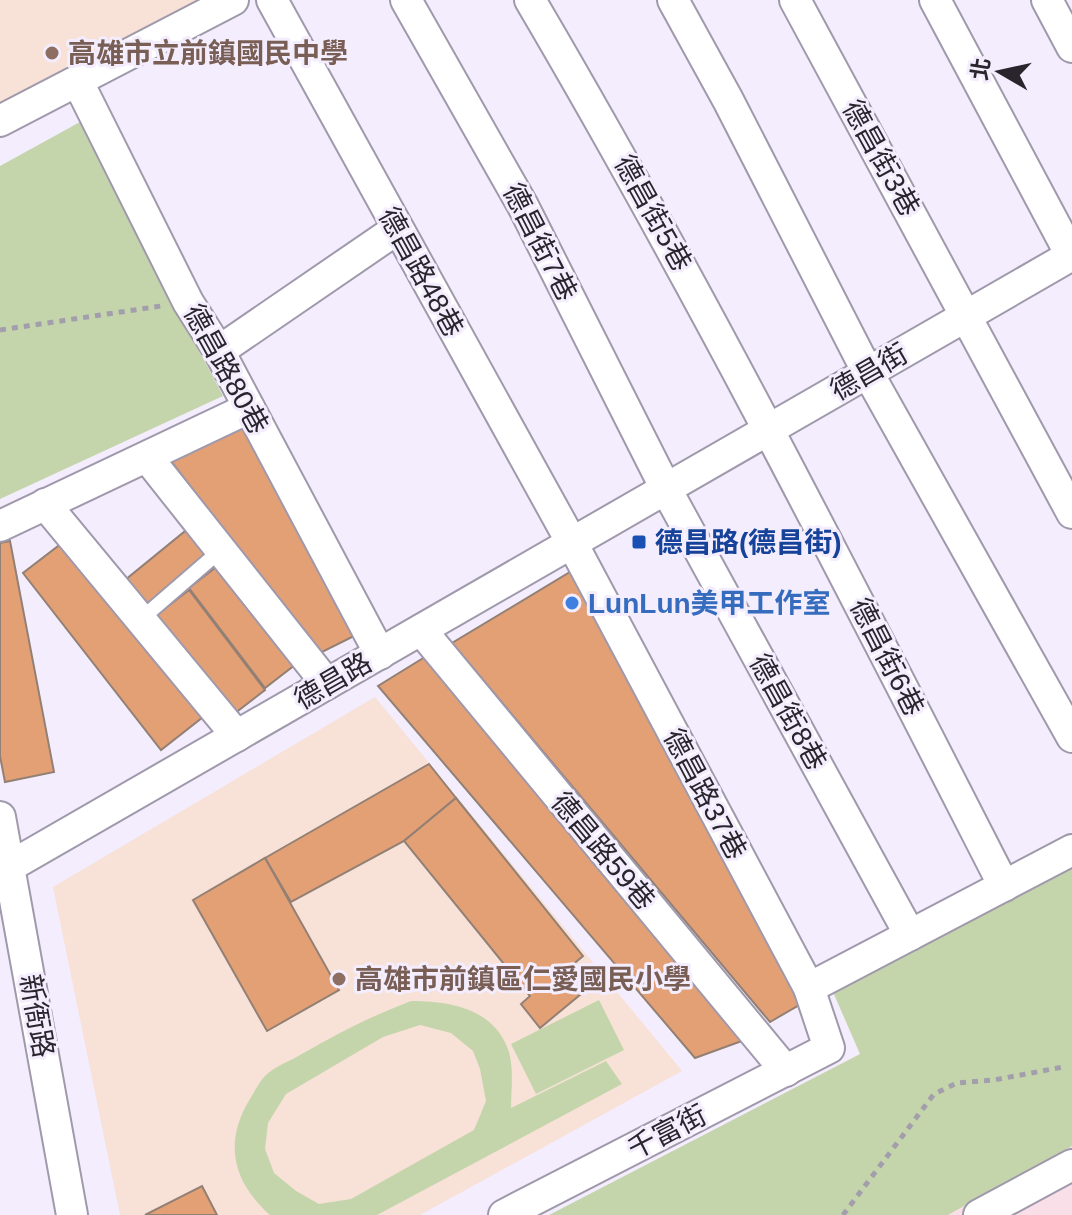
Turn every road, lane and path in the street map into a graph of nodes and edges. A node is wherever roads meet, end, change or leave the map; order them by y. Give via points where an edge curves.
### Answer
1 (233, 0) edge
2 (272, 0) edge
3 (406, 0) edge
4 (530, 0) edge
5 (673, 0) edge
6 (795, 0) edge
7 (935, 0) edge
8 (1047, 0) edge
9 (1072, 47) edge
10 (78, 82) junction
11 (0, 121) edge
12 (397, 229) junction
13 (1072, 256) edge
14 (188, 302) junction
15 (967, 316) junction
16 (0, 330) edge
17 (219, 351) junction
18 (868, 373) junction
19 (249, 408) junction
20 (770, 429) junction
21 (147, 457) junction
22 (666, 489) junction
23 (45, 504) junction
24 (1072, 513) edge
25 (0, 526) edge
26 (572, 543) junction
27 (221, 550) junction
28 (140, 620) junction
29 (421, 630) junction
30 (380, 654) junction
31 (327, 684) junction
32 (237, 736) junction
33 (1072, 737) edge
34 (0, 817) edge
35 (1072, 850) edge
36 (5, 869) edge
37 (1004, 886) junction
38 (910, 935) junction
39 (809, 988) junction
40 (829, 1048) joint
41 (1063, 1067) dead end
42 (786, 1071) junction
43 (1072, 1165) edge
44 (72, 1215) edge
45 (504, 1215) edge
46 (843, 1215) edge
47 (979, 1215) edge

1 - 10 street
2 - 12 street, 德昌路48巷
3 - 22 street, 德昌街7巷 via 523,206
4 - 20 street, 德昌街5巷 via 623,158
5 - 18 street
6 - 15 street, 德昌街3巷
7 - 13 street
8 - 9 street
10 - 11 street
10 - 14 street, 德昌路80巷
12 - 17 street
12 - 26 street, 德昌路48巷
13 - 15 street, 德昌街
14 - 16 path
14 - 17 street, 德昌路80巷
15 - 18 street, 德昌街
15 - 24 street, 德昌街3巷
17 - 19 street, 德昌路80巷
18 - 20 street, 德昌街
18 - 33 street
19 - 21 street
19 - 30 street, 德昌路80巷
20 - 22 street, 德昌街
20 - 37 street, 德昌街6巷
21 - 23 street
21 - 27 street
22 - 26 street, 德昌路
22 - 38 street, 德昌街8巷
23 - 25 street
23 - 28 street
26 - 29 street, 德昌路
26 - 39 street, 德昌路37巷
27 - 28 lane
27 - 31 street
28 - 32 street
29 - 30 street, 德昌路
29 - 42 street, 德昌路59巷
30 - 31 street, 德昌路
31 - 32 street, 德昌路
32 - 36 street, 德昌路
34 - 36 street, 新衙路
35 - 37 street
36 - 44 street, 新衙路
37 - 38 street
38 - 39 street
39 - 40 street, 德昌路37巷
40 - 42 street, 千富街
41 - 46 path via 957,1083 934,1094
42 - 45 street, 千富街
43 - 47 street

